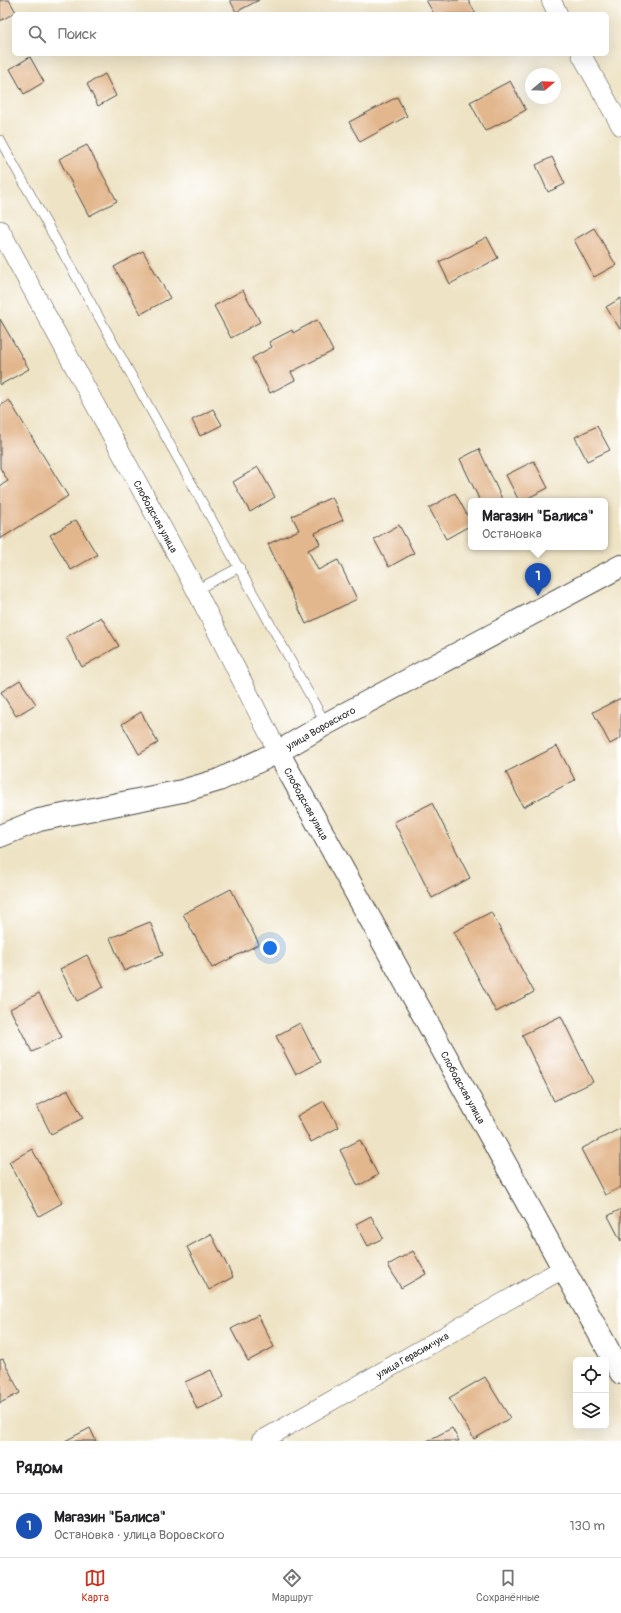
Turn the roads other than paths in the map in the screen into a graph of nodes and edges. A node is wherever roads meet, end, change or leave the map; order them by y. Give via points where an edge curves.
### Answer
1 (551, 0) edge
2 (557, 12) edge
3 (582, 56) edge
4 (621, 126) edge
5 (0, 140) edge
6 (0, 230) edge
7 (621, 566) edge
8 (240, 567) junction
9 (196, 590) junction
10 (326, 724) junction
11 (278, 752) junction
12 (0, 836) edge
13 (564, 1268) junction
14 (621, 1372) edge
15 (261, 1441) edge

1 - 2 street
3 - 4 street
5 - 8 lane
6 - 9 street, Слободская улица
7 - 10 street, улица Воровского
8 - 9 lane
8 - 10 lane
9 - 11 street, Слободская улица
10 - 11 street, улица Воровского
11 - 12 street, улица Воровского via 219,780 182,791 39,820
11 - 13 street, Слободская улица
13 - 14 street, Слободская улица
13 - 15 street, улица Герасимчука

